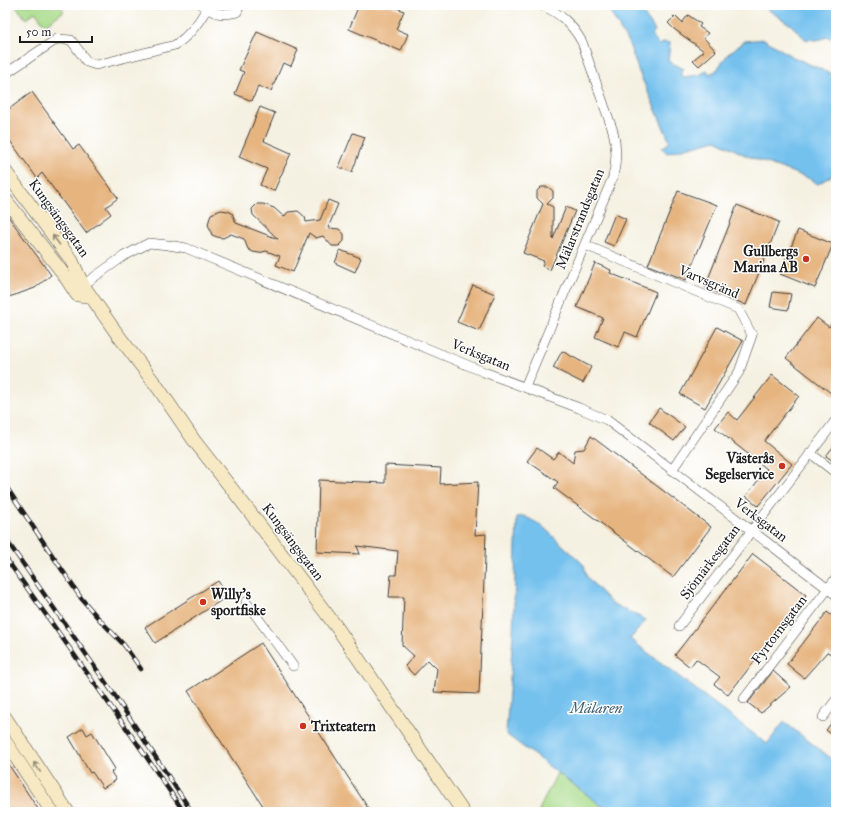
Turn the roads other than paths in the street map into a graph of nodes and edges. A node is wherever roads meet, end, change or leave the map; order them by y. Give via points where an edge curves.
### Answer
1 (240, 5) edge
2 (541, 5) edge
3 (204, 7) edge
4 (5, 74) edge
5 (5, 171) edge
6 (5, 199) edge
7 (585, 246) junction
8 (87, 291) junction
9 (525, 387) junction
10 (836, 420) edge
11 (810, 453) junction
12 (672, 470) junction
13 (836, 473) edge
14 (752, 531) junction
15 (836, 578) edge
16 (828, 589) junction
17 (836, 595) edge
18 (246, 602) dead end
19 (680, 626) dead end
20 (294, 666) dead end
21 (744, 699) dead end
22 (836, 700) edge
23 (823, 717) dead end
24 (5, 718) edge
25 (9, 744) edge
26 (52, 812) edge
27 (68, 812) edge
28 (463, 812) edge

1 - 3 street via 237,12 224,15
2 - 7 street, Mälarstrandsgatan via 561,15 577,33 616,141 617,157 613,177
3 - 4 street via 199,22 184,39 174,45 96,65 87,62 71,40 57,39
8 -> 5 main road, Kungsängsgatan via 72,261
6 - 8 main road via 77,295
7 - 9 street, Mälarstrandsgatan
7 - 12 street, Varvsgränd via 738,309 752,335 739,372
8 - 9 street, Verksgatan via 124,256 149,243 186,248
8 - 28 main road, Kungsängsgatan via 193,439 338,629
9 - 12 street, Verksgatan via 607,420
10 - 11 street, Sjömärkesgatan
11 - 13 street
11 - 14 street, Sjömärkesgatan
12 - 14 street, Verksgatan
14 - 16 street, Verksgatan
14 - 19 street, Sjömärkesgatan
15 - 16 street, Fyrtornsgatan
16 - 17 street, Verksgatan
16 - 21 street, Fyrtornsgatan
18 - 20 street
22 - 23 street
24 - 25 main road
25 - 26 main road
27 -> 25 main road

